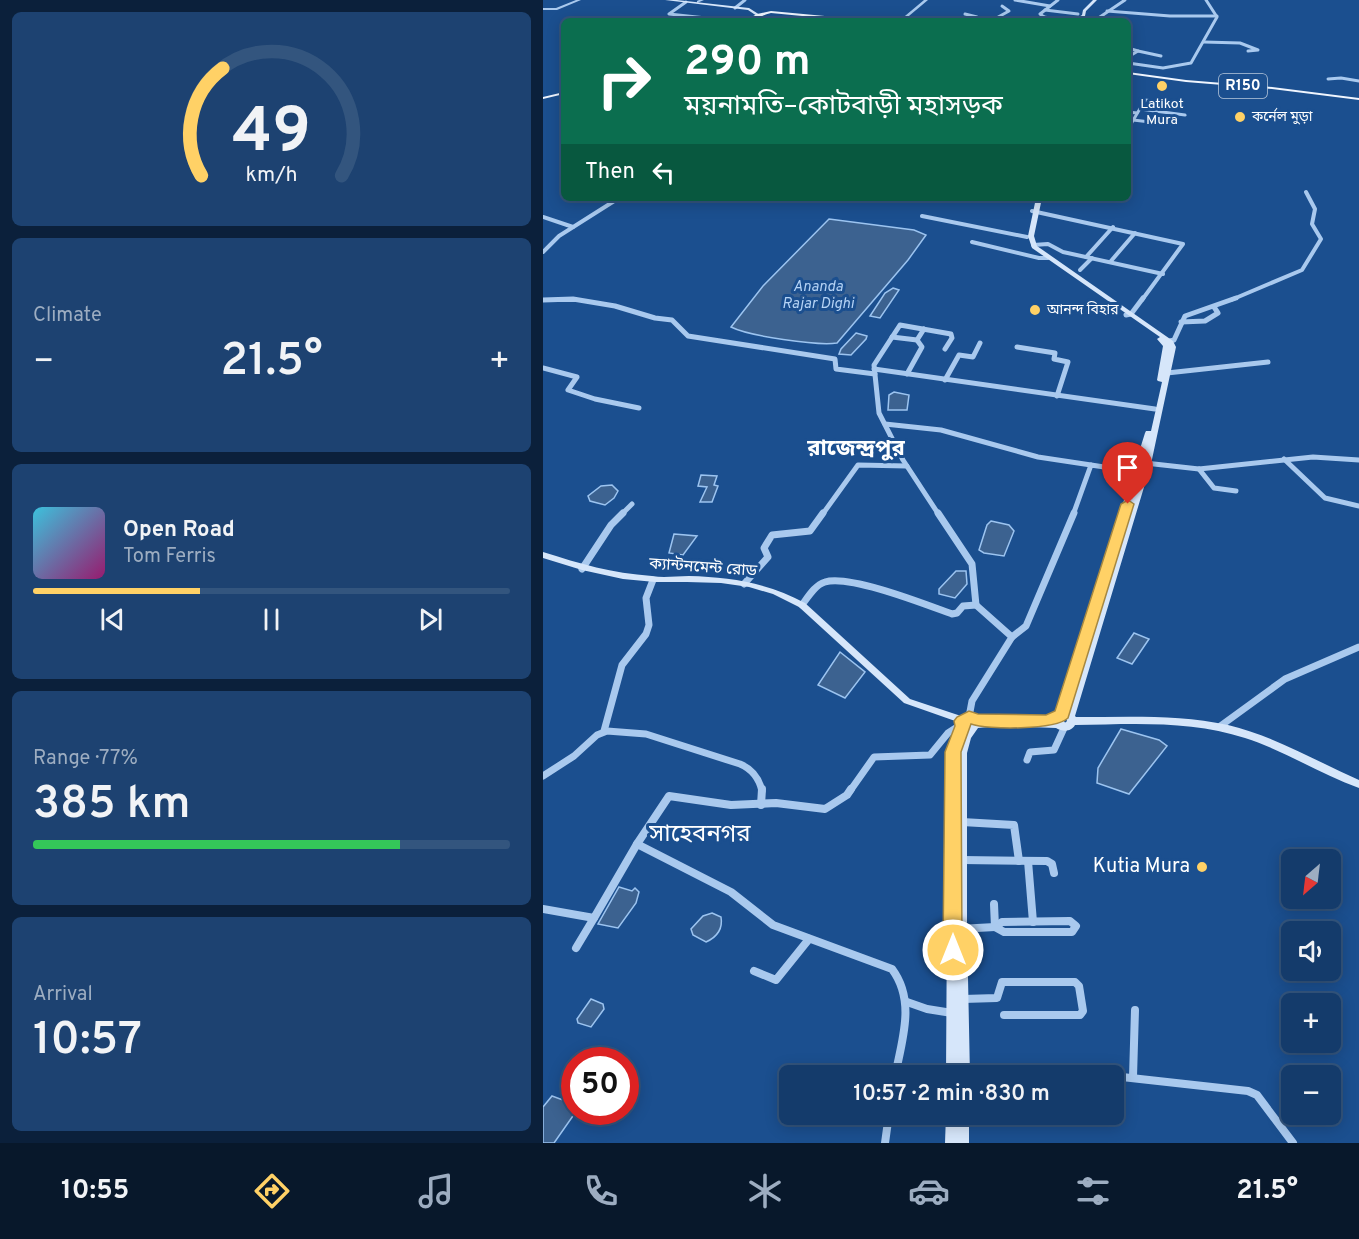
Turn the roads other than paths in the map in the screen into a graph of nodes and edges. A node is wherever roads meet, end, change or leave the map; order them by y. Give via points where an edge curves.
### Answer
1 (579, 0) edge
2 (667, 0) edge
3 (745, 0) edge
4 (926, 0) edge
5 (1015, 0) edge
6 (1038, 0) edge
7 (1050, 0) edge
8 (1095, 0) edge
9 (1125, 0) edge
10 (1206, 0) edge
11 (700, 1) edge
12 (1057, 1) edge
13 (686, 2) junction
14 (1032, 3) junction
15 (1002, 6) dead end
16 (1050, 6) junction
17 (735, 8) junction
18 (543, 9) edge
19 (1044, 10) junction
20 (1107, 10) junction
21 (1053, 11) junction
22 (965, 14) dead end
23 (1078, 14) dead end
24 (758, 15) junction
25 (1044, 16) junction
26 (1217, 16) junction
27 (752, 18) joint
28 (837, 18) edge
29 (906, 18) edge
30 (976, 18) edge
31 (996, 18) edge
32 (1041, 18) edge
33 (1054, 18) edge
34 (1079, 18) edge
35 (1098, 18) edge
36 (1203, 42) junction
37 (1131, 49) edge
38 (1138, 51) junction
39 (1248, 51) dead end
40 (1131, 55) edge
41 (1161, 56) dead end
42 (1131, 64) edge
43 (1131, 73) edge
44 (1328, 79) dead end
45 (1359, 81) edge
46 (561, 94) edge
47 (543, 98) edge
48 (1359, 99) edge
49 (1169, 103) dead end
50 (1138, 111) junction
51 (1131, 112) edge
52 (1185, 115) dead end
53 (1176, 125) dead end
54 (1306, 192) dead end
55 (614, 201) edge
56 (1036, 201) edge
57 (1034, 211) junction
58 (922, 216) dead end
59 (543, 217) edge
60 (573, 227) junction
61 (1113, 227) junction
62 (1135, 233) junction
63 (1027, 237) junction
64 (972, 242) dead end
65 (1033, 245) junction
66 (543, 252) edge
67 (1086, 257) junction
68 (1046, 258) junction
69 (1092, 258) junction
70 (1111, 261) junction
71 (1080, 270) dead end
72 (1163, 274) junction
73 (543, 300) edge
74 (1213, 307) junction
75 (1129, 315) junction
76 (1181, 322) junction
77 (924, 329) junction
78 (892, 337) junction
79 (917, 340) junction
80 (1168, 342) junction
81 (980, 343) dead end
82 (1017, 347) dead end
83 (945, 349) dead end
84 (1268, 362) dead end
85 (543, 368) edge
86 (875, 372) junction
87 (1167, 373) junction
88 (907, 374) junction
89 (945, 380) junction
90 (1057, 396) junction
91 (639, 408) dead end
92 (1155, 409) junction
93 (885, 424) junction
94 (1284, 459) junction
95 (1359, 460) edge
96 (1144, 463) junction
97 (1091, 465) junction
98 (907, 466) junction
99 (1199, 469) junction
100 (1137, 472) junction
101 (1236, 491) dead end
102 (632, 504) dead end
103 (1359, 506) edge
104 (1118, 546) junction
105 (543, 555) edge
106 (582, 569) junction
107 (653, 580) junction
108 (744, 584) junction
109 (976, 604) junction
110 (802, 605) junction
111 (1013, 638) junction
112 (1359, 646) edge
113 (1065, 720) junction
114 (969, 723) junction
115 (1219, 727) junction
116 (604, 731) junction
117 (1027, 760) dead end
118 (543, 776) edge
119 (1359, 784) edge
120 (761, 805) junction
121 (962, 822) junction
122 (637, 844) junction
123 (962, 860) junction
124 (1019, 861) junction
125 (1028, 861) junction
126 (1054, 873) dead end
127 (994, 904) dead end
128 (543, 909) edge
129 (594, 918) junction
130 (1033, 922) junction
131 (995, 927) junction
132 (957, 929) junction
133 (809, 939) junction
134 (576, 948) dead end
135 (754, 971) dead end
136 (962, 999) junction
137 (907, 1002) junction
138 (1135, 1010) dead end
139 (953, 1013) junction
140 (1004, 1015) dead end
141 (897, 1065) edge
142 (957, 1065) edge
143 (958, 1065) edge
144 (1124, 1077) edge
145 (1133, 1077) junction
146 (887, 1125) edge
147 (952, 1125) edge
148 (963, 1125) edge
149 (885, 1143) edge
150 (951, 1143) edge
151 (963, 1143) edge
152 (1293, 1143) edge

1 - 18 street via 558,9
2 - 13 main road
3 - 17 street
4 - 29 street
5 - 14 street
6 - 14 street
7 - 12 street
8 - 34 main road
9 - 20 street
10 - 26 street
11 - 13 main road
11 - 17 main road
12 - 16 street
13 - 27 street via 669,14
14 - 16 street
15 - 31 street via 1009,11
16 - 19 street
17 - 24 main road
19 - 21 street
19 - 25 street via 1040,14
20 - 26 street
20 - 35 street
21 - 23 street
21 - 25 street
22 - 30 street
24 - 27 main road
24 - 28 main road via 774,12
25 - 32 street
25 - 33 street
26 - 36 street
36 - 39 street via 1233,42 1258,50
36 - 42 street via 1187,65 1152,68
37 - 38 street
38 - 40 street
38 - 41 street
43 - 48 main road, R150
44 - 45 street
46 - 47 main road
49 - 50 street via 1145,100
50 - 51 street
50 - 52 street
50 - 53 street via 1132,122
54 - 74 street via 1315,209 1312,224 1321,239 1304,267 1281,281
55 - 60 street
56 - 57 main road
57 - 61 street
57 - 63 main road
57 - 65 main road
58 - 63 street
59 - 60 street
60 - 66 street
61 - 62 street
61 - 67 street
62 - 70 street
62 - 72 street via 1183,244
63 - 68 main road via 1032,248
64 - 68 street
65 - 67 street via 1048,244
65 - 68 main road
67 - 69 street
68 - 75 main road
69 - 70 street
69 - 71 street
70 - 72 street
72 - 75 street
73 - 86 street via 573,299 615,306 672,320 688,336 835,359 836,369
74 - 76 street via 1185,315
74 - 76 street via 1218,314 1214,318
75 - 80 main road
76 - 80 street via 1175,340
77 - 78 street via 900,325
77 - 79 street
77 - 83 street via 951,334
78 - 79 street
78 - 86 street via 875,362
79 - 88 street via 922,347
80 - 87 main road via 1173,346
80 - 92 main road
81 - 89 street via 973,357 959,355
82 - 90 street via 1055,352 1054,359 1068,362
84 - 87 street
85 - 91 street via 577,376 567,390
86 - 88 street
86 - 93 street via 879,413
87 - 96 main road
88 - 89 street
89 - 90 street
90 - 92 street
92 - 96 main road
93 - 97 street via 934,428 1032,456
93 - 98 street
94 - 95 street
94 - 99 street
94 - 103 street via 1325,498
96 - 99 street
96 - 100 main road
96 - 104 main road
97 - 100 street
97 - 111 street via 1026,626
98 - 108 street via 860,464 810,531 772,535 764,548 768,557
98 - 109 street via 972,564
99 - 101 street via 1214,488
100 - 104 main road
102 - 106 street via 611,525
104 - 113 main road
105 - 106 main road, ক্যান্টনমেন্ট রোড
106 - 107 main road, ক্যান্টনমেন্ট রোড
107 - 108 main road, ক্যান্টনমেন্ট রোড
107 - 116 street via 646,598 647,634 623,665
108 - 110 main road, ক্যান্টনমেন্ট রোড via 782,593
109 - 110 street via 963,606 952,614 833,580 821,585
109 - 111 street
110 - 114 main road, ক্যান্টনমেন্ট রোড via 907,701
111 - 114 street via 972,701
112 - 115 street via 1285,679
113 - 114 main road
113 - 115 main road
113 - 117 street via 1054,750 1030,752
114 - 120 street via 948,733 930,755 874,757 847,795 825,809
114 - 121 main road via 962,753
114 - 132 main road via 953,752
115 - 119 main road via 1272,745
116 - 118 street
116 - 120 street via 664,738 747,766 759,778 763,791
120 - 122 street via 669,796
121 - 123 main road
121 - 124 street via 1014,825
122 - 129 street
122 - 133 street via 731,892 773,924
123 - 124 street
123 - 132 main road
124 - 125 street
125 - 126 street via 1050,861
125 - 130 street
127 - 131 street
128 - 129 street
129 - 134 street
130 - 131 street via 1002,922
130 - 131 street via 1070,921 1076,926 1073,932 1004,932
131 - 132 street
132 - 136 main road
132 - 139 main road
133 - 135 street via 776,980
133 - 137 street via 892,969 900,977
136 - 140 street via 997,998 1002,982 1075,982 1079,986 1083,1011 1080,1015
136 - 143 main road
137 - 139 street
137 - 141 street
138 - 145 street
139 - 142 main road
144 - 145 street
145 - 152 street via 1257,1095
146 - 149 street
147 - 150 main road
148 - 151 main road

